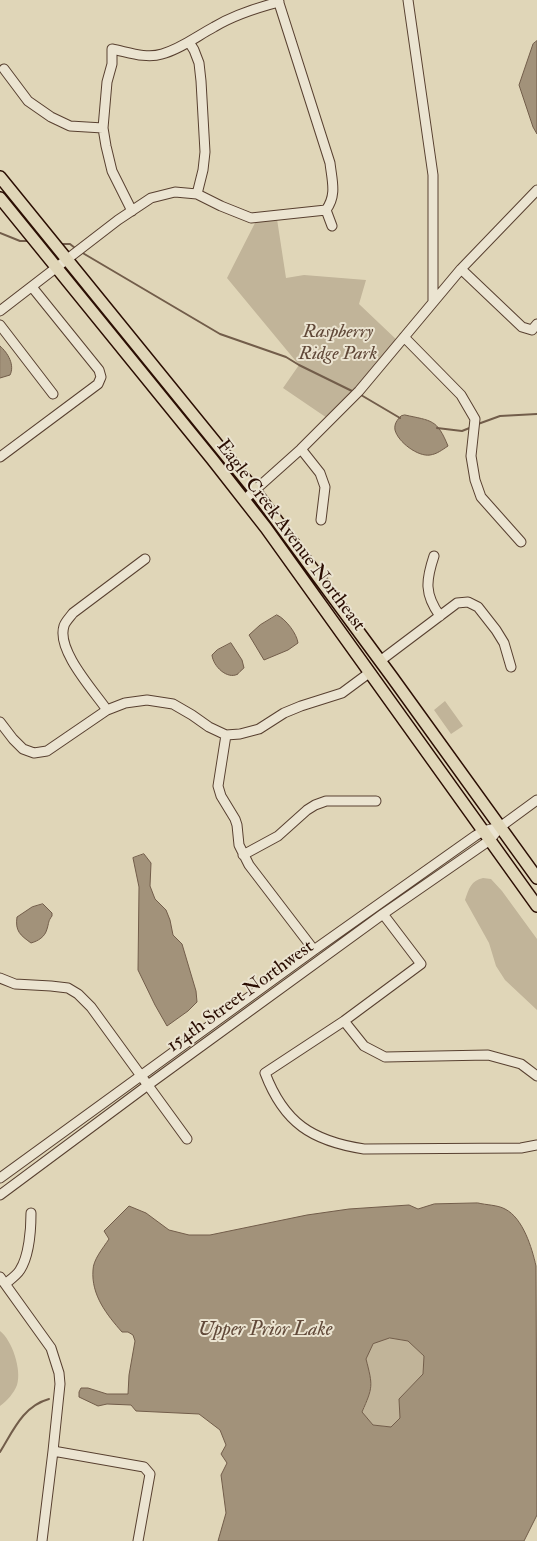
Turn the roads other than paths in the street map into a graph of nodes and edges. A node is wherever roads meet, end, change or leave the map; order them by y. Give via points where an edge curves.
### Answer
1 (408, 0) edge
2 (278, 1) edge
3 (189, 42) junction
4 (4, 69) dead end
5 (103, 128) junction
6 (0, 177) edge
7 (537, 190) edge
8 (197, 194) junction
9 (0, 198) edge
10 (132, 210) junction
11 (326, 210) junction
12 (332, 226) dead end
13 (67, 260) junction
14 (56, 268) junction
15 (461, 269) junction
16 (32, 287) junction
17 (433, 301) junction
18 (0, 311) edge
19 (537, 324) edge
20 (0, 325) edge
21 (404, 337) junction
22 (53, 394) dead end
23 (301, 449) junction
24 (0, 458) edge
25 (255, 491) junction
26 (244, 500) junction
27 (321, 520) dead end
28 (521, 542) dead end
29 (434, 556) dead end
30 (145, 558) dead end
31 (324, 609) junction
32 (440, 616) junction
33 (380, 661) junction
34 (511, 667) dead end
35 (369, 672) junction
36 (107, 710) junction
37 (0, 722) edge
38 (226, 734) junction
39 (537, 800) edge
40 (376, 801) dead end
41 (500, 827) junction
42 (486, 836) junction
43 (243, 856) junction
44 (537, 878) edge
45 (537, 906) edge
46 (384, 914) junction
47 (314, 950) junction
48 (0, 978) edge
49 (344, 1021) junction
50 (141, 1076) junction
51 (537, 1076) edge
52 (148, 1085) junction
53 (187, 1139) dead end
54 (537, 1146) edge
55 (24, 1161) junction
56 (0, 1178) edge
57 (0, 1185) edge
58 (0, 1195) edge
59 (31, 1213) dead end
60 (3, 1280) edge
61 (53, 1451) junction
62 (42, 1541) edge
63 (138, 1541) edge

1 - 17 street via 433,175
2 - 3 street via 242,13
2 - 11 street via 330,163 334,190 332,202
3 - 5 street via 161,55 141,56 112,49
3 - 8 street via 199,63 205,152
4 - 5 street via 28,101 51,117 70,126
5 - 10 street via 112,171
6 - 13 main road, Eagle Creek Avenue Northeast
7 - 15 street
8 - 10 street via 175,192 151,198
8 - 11 street via 251,218
9 - 14 main road, Eagle Creek Avenue Northeast
10 - 13 street
11 - 12 street
13 - 14 street
13 - 25 main road, Eagle Creek Avenue Northeast
14 - 16 street
14 - 26 main road, Eagle Creek Avenue Northeast
15 - 17 street
15 - 19 street via 522,328 532,330
16 - 18 street
16 - 24 street via 99,370 101,377 98,384
17 - 21 street
20 - 22 street
21 - 23 street via 359,391
21 - 28 street via 461,394 475,418 471,456 475,480 482,497
23 - 25 street
23 - 27 street via 320,473 325,487
25 - 26 street
25 - 33 main road, Eagle Creek Avenue Northeast
26 - 31 main road, Eagle Creek Avenue Northeast
29 - 32 street via 429,570 428,594
30 - 36 street via 73,613 64,626 62,640 68,655
31 - 33 main road via 343,625 372,662
31 - 35 main road, Eagle Creek Avenue Northeast
32 - 33 street
32 - 34 street via 457,603 468,602 478,607 504,643
33 - 41 main road, Eagle Creek Avenue Northeast
35 - 38 street via 342,693 284,713 259,729
35 - 42 main road, Eagle Creek Avenue Northeast
36 - 37 street via 47,751 40,752 23,749
36 - 38 street via 147,700 173,704
38 - 43 street via 218,786 235,819
39 - 41 street, 154th Street Northwest
40 - 43 street via 326,801 316,805 278,836
41 - 42 street, 154th Street Northwest
41 - 44 main road, Eagle Creek Avenue Northeast
42 - 45 main road, Eagle Creek Avenue Northeast
42 - 46 street, 154th Street Northwest
42 - 47 street, 154th Street Northwest
43 - 47 street
46 - 49 street via 421,964
46 - 52 street, 154th Street Northwest
47 - 50 street, 154th Street Northwest
48 - 50 street via 15,984 68,988 78,994
49 - 51 street via 364,1046 385,1057 488,1055 521,1064
49 - 54 street via 265,1074 272,1093 287,1114 308,1132 340,1145 364,1149
50 - 52 street
50 - 55 street, 154th Street Northwest
52 - 53 street
52 - 58 street, 154th Street Northwest
55 - 56 street, 154th Street Northwest
55 - 57 street
59 - 60 street via 27,1252 20,1270
60 - 61 street via 55,1357 60,1384
61 - 62 street
61 - 63 street via 144,1466 150,1474

